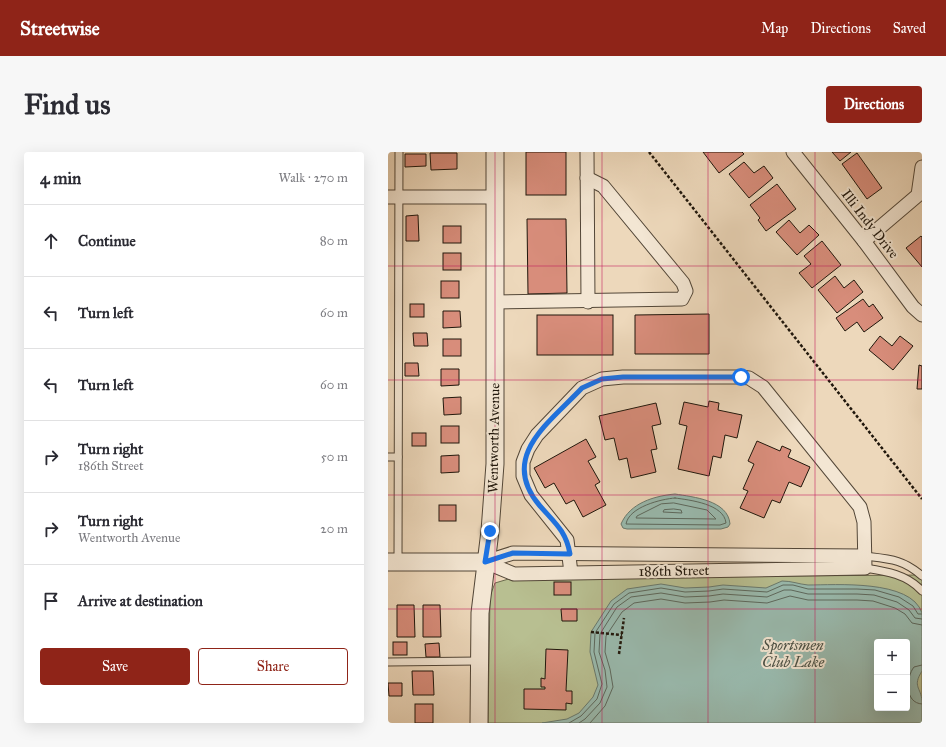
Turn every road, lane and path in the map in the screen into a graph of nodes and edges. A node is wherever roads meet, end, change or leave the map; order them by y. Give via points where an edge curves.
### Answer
1 (399, 152) edge
2 (495, 152) edge
3 (587, 152) edge
4 (649, 152) edge
5 (793, 152) edge
6 (922, 166) edge
7 (587, 178) junction
8 (394, 197) edge
9 (496, 197) junction
10 (864, 241) junction
11 (496, 302) junction
12 (588, 302) junction
13 (922, 315) edge
14 (388, 457) edge
15 (398, 457) junction
16 (922, 499) edge
17 (570, 554) junction
18 (393, 562) edge
19 (485, 562) junction
20 (864, 562) junction
21 (571, 573) junction
22 (922, 576) edge
23 (922, 591) edge
24 (624, 618) dead end
25 (591, 632) dead end
26 (622, 635) junction
27 (619, 654) dead end
28 (480, 661) junction
29 (388, 662) edge
30 (479, 723) edge

1 - 8 lane
2 - 9 street, Wentworth Avenue
3 - 7 street
4 - 16 path
5 - 10 street, Illi Indy Drive
6 - 10 street via 918,195
7 - 12 street
7 - 12 street via 603,186 684,283 686,291 682,299
8 - 9 street
8 - 15 lane
9 - 11 street, Wentworth Avenue
10 - 13 street, Illi Indy Drive via 913,307
11 - 12 street
11 - 19 street, Wentworth Avenue via 495,464
14 - 15 lane
15 - 18 lane
17 - 19 street, 186th Street via 513,553
17 - 20 street, 186th Street
17 - 20 street via 563,532 526,486 523,462 537,435 582,388 602,379 623,377 741,377 749,378 763,387 860,506 864,522
17 - 21 street
18 - 19 street, 186th Street
19 - 21 street, 186th Street via 514,574
19 - 28 street, Wentworth Avenue via 480,613
20 - 21 street, 186th Street
20 - 22 lane via 894,559 912,567
20 - 23 lane via 907,579
24 - 26 path
25 - 26 path
26 - 27 path
28 - 29 lane
28 - 30 street, Wentworth Avenue

